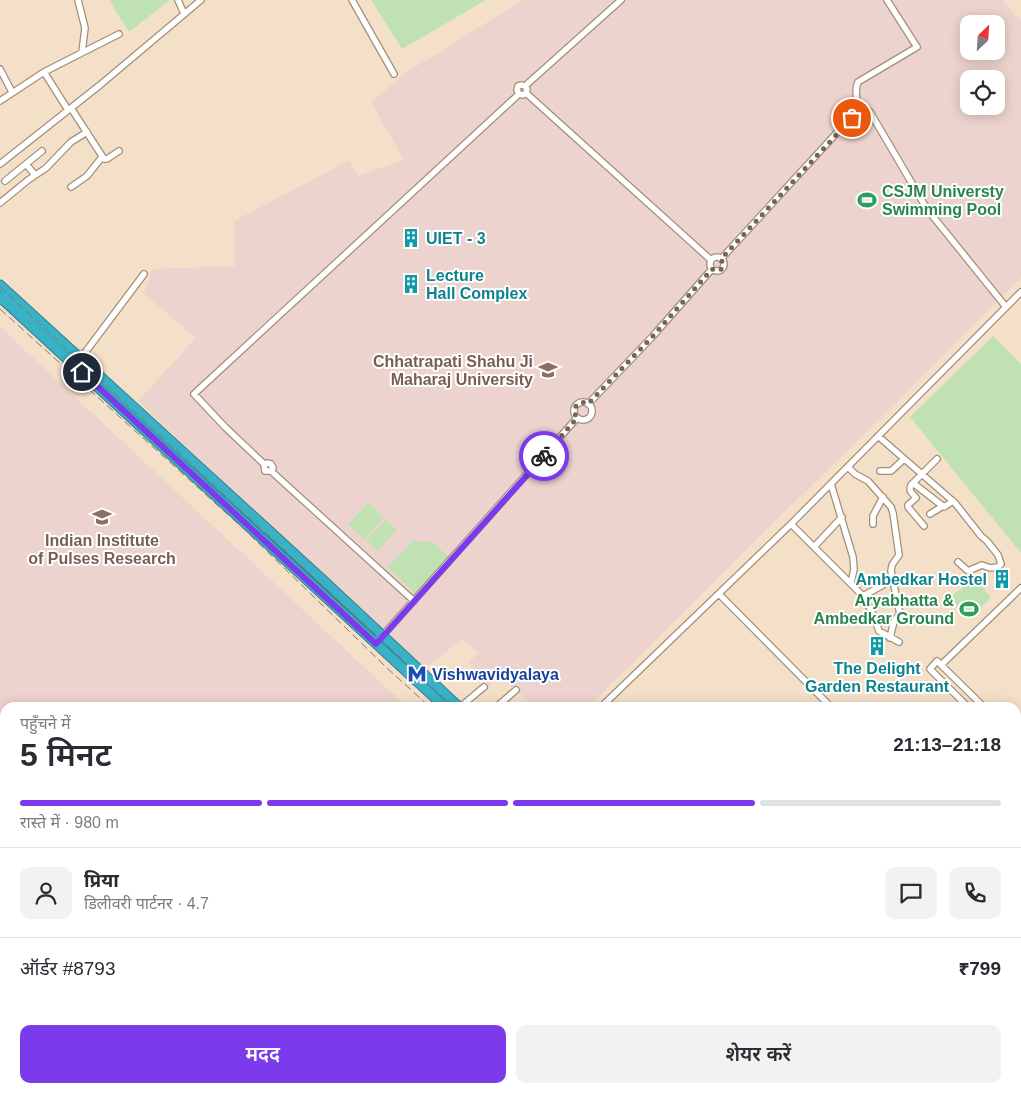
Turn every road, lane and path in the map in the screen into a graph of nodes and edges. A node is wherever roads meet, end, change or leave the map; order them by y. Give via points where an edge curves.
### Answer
1 (78, 0) edge
2 (178, 0) edge
3 (201, 0) edge
4 (352, 0) edge
5 (621, 0) edge
6 (887, 0) edge
7 (184, 14) junction
8 (119, 34) dead end
9 (82, 52) junction
10 (0, 69) edge
11 (44, 72) junction
12 (394, 74) dead end
13 (525, 86) junction
14 (12, 92) junction
15 (526, 93) junction
16 (519, 94) junction
17 (0, 101) edge
18 (857, 107) junction
19 (69, 109) junction
20 (87, 132) junction
21 (42, 151) dead end
22 (119, 152) dead end
23 (102, 157) junction
24 (0, 164) edge
25 (26, 164) junction
26 (35, 175) junction
27 (5, 182) dead end
28 (71, 187) dead end
29 (0, 203) edge
30 (721, 259) junction
31 (711, 260) junction
32 (712, 269) junction
33 (144, 274) dead end
34 (0, 285) edge
35 (1021, 292) edge
36 (0, 297) edge
37 (1006, 307) junction
38 (81, 358) junction
39 (588, 404) junction
40 (577, 418) junction
41 (148, 420) junction
42 (142, 427) junction
43 (878, 436) junction
44 (904, 459) junction
45 (937, 459) dead end
46 (848, 467) junction
47 (880, 471) dead end
48 (922, 474) junction
49 (913, 483) junction
50 (831, 484) junction
51 (883, 498) junction
52 (953, 501) junction
53 (943, 506) junction
54 (930, 514) dead end
55 (842, 517) junction
56 (791, 524) junction
57 (873, 524) dead end
58 (924, 526) dead end
59 (814, 547) junction
60 (958, 562) dead end
61 (851, 583) junction
62 (884, 586) dead end
63 (1021, 588) edge
64 (719, 594) junction
65 (863, 596) junction
66 (414, 601) junction
67 (383, 636) junction
68 (890, 638) junction
69 (899, 642) dead end
70 (376, 644) junction
71 (939, 663) junction
72 (484, 687) dead end
73 (516, 690) dead end
74 (439, 702) edge
75 (455, 702) edge
76 (466, 702) edge
77 (502, 702) edge
78 (606, 702) edge
79 (826, 702) edge
80 (963, 702) edge
81 (979, 702) edge

1 - 9 street via 85,28
2 - 7 street
3 - 7 street
4 - 12 street
5 - 13 street
6 - 18 street via 917,47 858,82 855,89
7 - 19 street
8 - 9 street
9 - 11 street
10 - 14 street
11 - 14 street
11 - 19 street
13 - 15 street
13 - 16 street via 518,86
14 - 17 street
15 - 16 street
15 - 31 street
16 - 66 street via 194,394 264,464 264,471 271,471
18 - 30 street via 852,118
18 - 37 street via 870,112 927,209
19 - 20 street
19 - 24 street
20 - 23 street
20 - 26 street
21 - 25 street
22 - 23 street via 106,160
23 - 28 street via 87,176
25 - 26 street
25 - 27 street
26 - 29 street
30 - 31 street
30 - 32 street via 722,269
31 - 32 street
32 - 39 street
33 - 38 street
34 - 38 highway
35 - 37 street
36 - 42 highway
37 - 43 street
38 - 41 highway
39 - 40 street via 582,402 576,406
39 - 40 street via 592,410 590,417 584,420
40 - 66 street
41 - 42 highway
41 - 67 highway
42 - 70 highway
43 - 44 street
43 - 46 street
44 - 47 street via 891,471
44 - 48 street
45 - 48 street
46 - 50 street
46 - 51 street via 868,481
48 - 49 street
48 - 52 street
49 - 53 street
49 - 58 street via 910,490 916,498 908,507
50 - 55 street
50 - 56 street
51 - 57 street via 873,516
51 - 68 street via 892,510 899,552 891,571 900,614 894,621
52 - 53 street
52 - 60 street via 987,541 1000,564 998,567 980,566 968,571
53 - 54 street
55 - 59 street
55 - 61 street via 854,560
56 - 59 street
56 - 64 street
59 - 61 street
61 - 65 street
62 - 65 street
63 - 71 street
64 - 78 street
64 - 79 street
65 - 68 street via 879,631
66 - 67 street
67 - 70 street
67 - 75 highway
68 - 69 street
70 - 74 highway
71 - 80 street via 930,669
71 - 81 street
72 - 76 street
73 - 77 street

